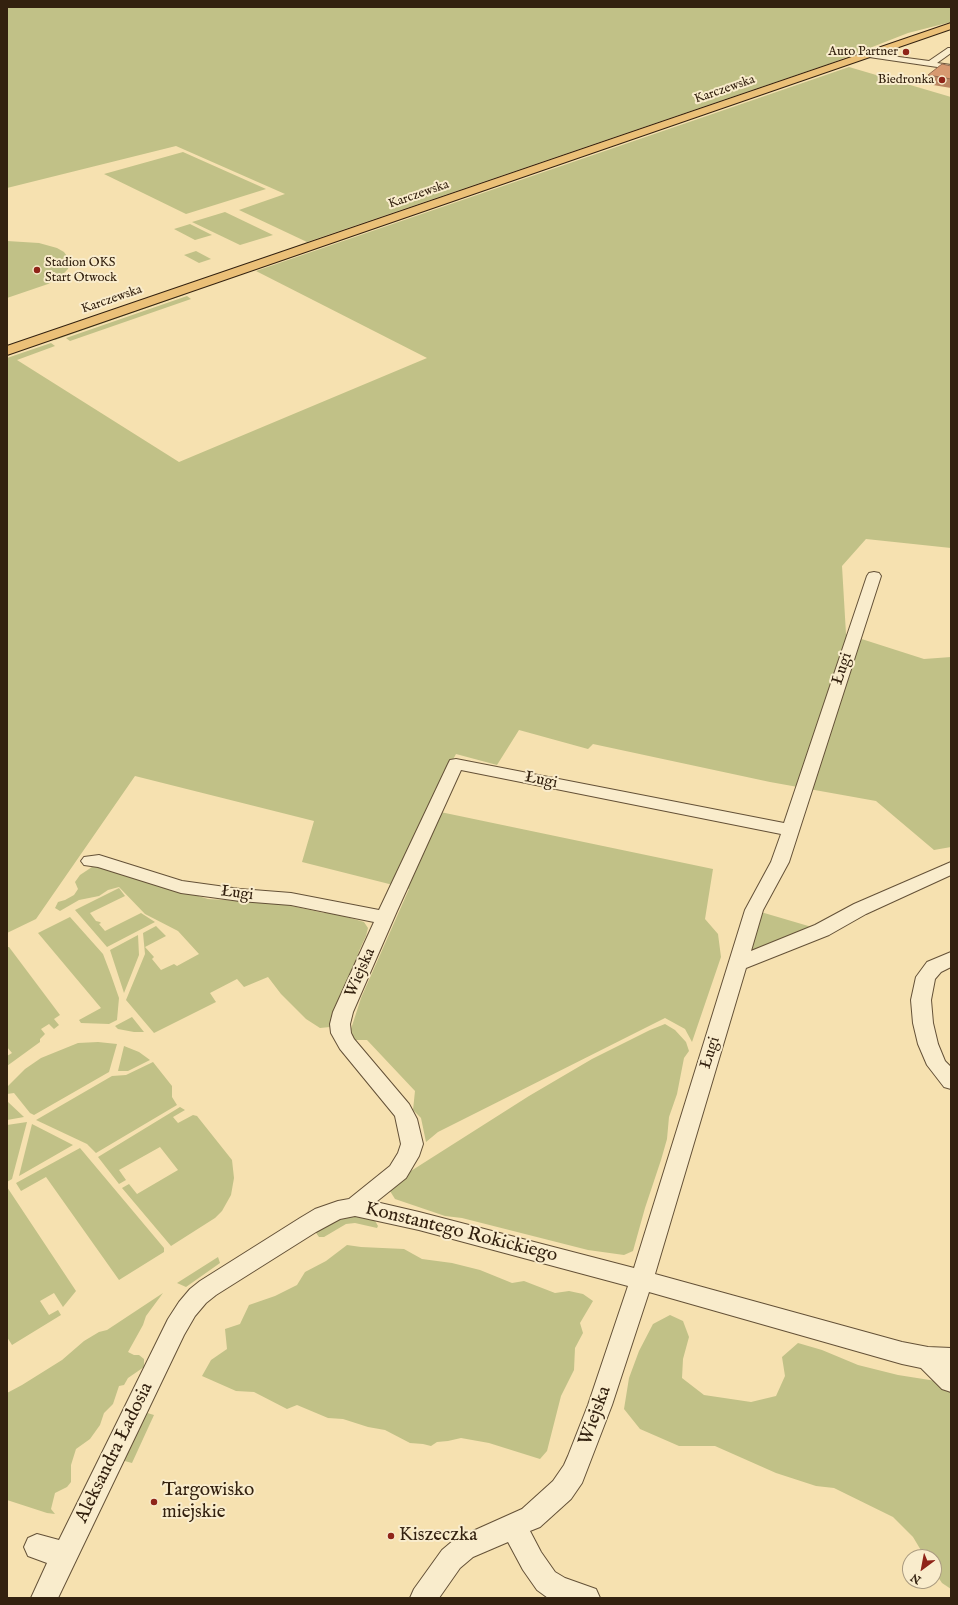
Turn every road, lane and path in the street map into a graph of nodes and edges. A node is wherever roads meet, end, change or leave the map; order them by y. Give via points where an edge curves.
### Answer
1 (951, 26) edge
2 (951, 50) edge
3 (869, 55) junction
4 (930, 64) junction
5 (951, 68) edge
6 (7, 351) edge
7 (874, 576) dead end
8 (456, 764) joint
9 (790, 830) junction
10 (90, 861) dead end
11 (951, 868) edge
12 (385, 918) junction
13 (951, 959) edge
14 (737, 964) junction
15 (951, 1081) edge
16 (355, 1207) junction
17 (642, 1280) junction
18 (187, 1309) joint
19 (928, 1358) junction
20 (951, 1359) edge
21 (951, 1381) edge
22 (513, 1525) junction
23 (37, 1547) dead end
24 (66, 1555) junction
25 (44, 1598) edge
26 (423, 1598) edge
27 (587, 1598) edge

1 - 3 main road, Karczewska
2 - 4 street
3 - 4 street
3 - 6 main road, Karczewska
4 - 5 street
7 - 9 street, Ługi
8 - 9 street, Ługi
8 - 12 street, Wiejska
9 - 14 street, Ługi via 780,862 754,910
10 - 12 street, Ługi via 99,861 181,887 291,899
11 - 14 street via 860,909 822,930
12 - 16 street, Wiejska via 343,1012 341,1033 407,1119 412,1144 398,1172
13 - 15 street via 934,967 926,977 921,1000 928,1044 938,1065
14 - 17 street, Ługi
16 - 17 street, Konstantego Rokickiego via 419,1221
16 - 18 street, Konstantego Rokickiego via 338,1210 308,1225 208,1288
17 - 19 street, Konstantego Rokickiego via 883,1348
17 - 22 street, Wiejska via 600,1405 573,1474 562,1490 531,1518
18 - 24 street, Aleksandra Ładosia
19 - 20 street, Konstantego Rokickiego
19 - 21 street
22 - 26 street, Wiejska via 464,1548 451,1559
22 - 27 street via 546,1581 559,1590
23 - 24 street
24 - 25 street, Aleksandra Ładosia

